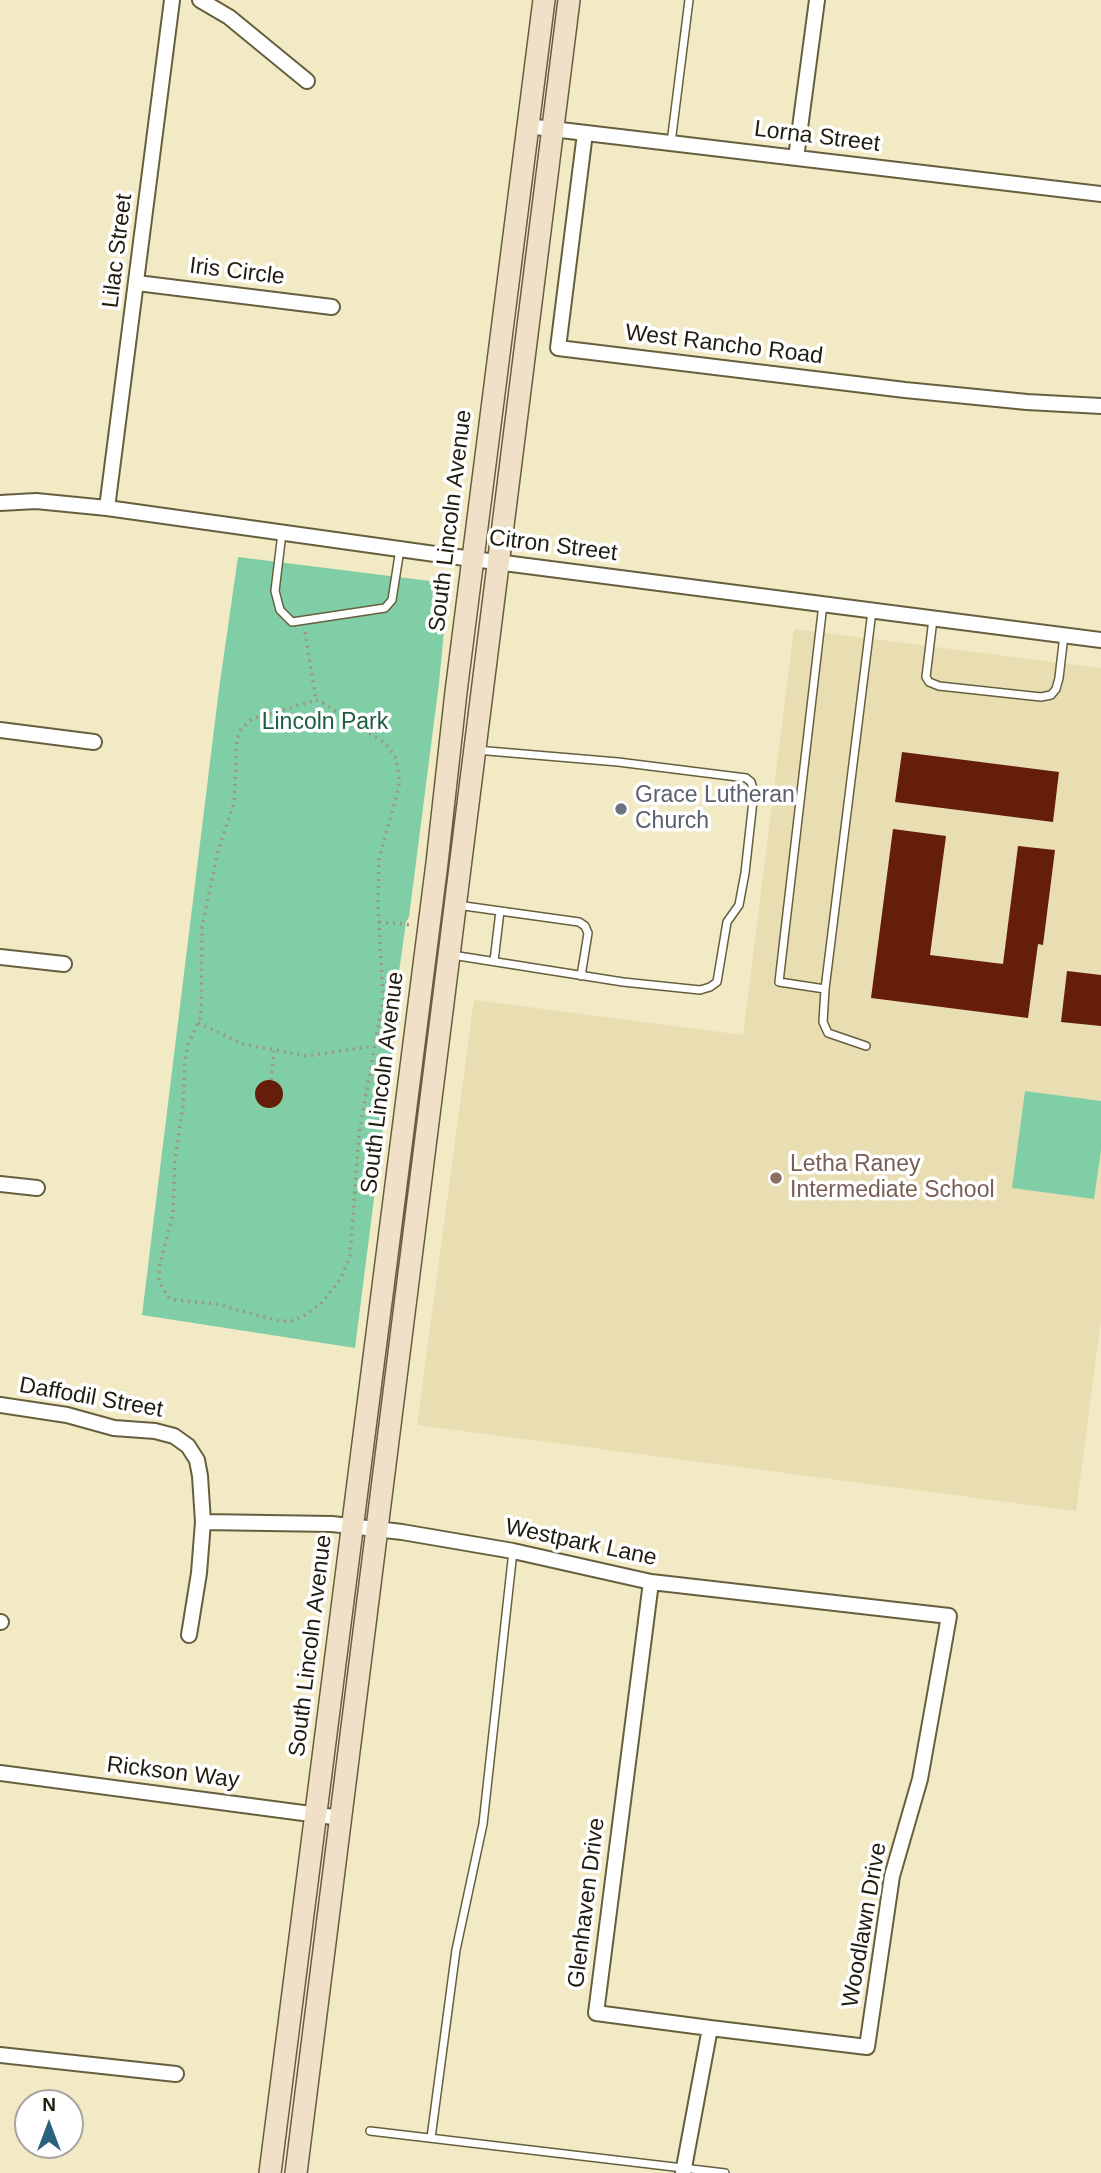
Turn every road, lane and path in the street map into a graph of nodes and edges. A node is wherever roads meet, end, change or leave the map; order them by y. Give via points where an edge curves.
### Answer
1 (172, 0) edge
2 (200, 0) edge
3 (544, 0) edge
4 (569, 0) edge
5 (689, 0) edge
6 (817, 0) edge
7 (307, 81) dead end
8 (527, 126) junction
9 (553, 129) junction
10 (585, 133) junction
11 (671, 143) junction
12 (796, 158) junction
13 (1101, 194) edge
14 (137, 283) junction
15 (332, 307) dead end
16 (1101, 406) edge
17 (0, 503) edge
18 (107, 508) junction
19 (282, 533) junction
20 (400, 549) junction
21 (473, 559) junction
22 (499, 562) junction
23 (823, 604) junction
24 (872, 610) junction
25 (933, 618) junction
26 (303, 620) junction
27 (1064, 635) junction
28 (1101, 640) edge
29 (316, 700) junction
30 (0, 730) edge
31 (94, 742) dead end
32 (476, 750) junction
33 (457, 905) junction
34 (500, 911) junction
35 (379, 922) junction
36 (411, 937) dead end
37 (451, 955) junction
38 (0, 957) edge
39 (494, 961) junction
40 (64, 964) dead end
41 (581, 976) junction
42 (825, 989) junction
43 (198, 1023) junction
44 (374, 1046) junction
45 (866, 1046) dead end
46 (274, 1051) junction
47 (271, 1080) dead end
48 (0, 1184) edge
49 (37, 1188) dead end
50 (0, 1405) edge
51 (203, 1522) junction
52 (352, 1526) junction
53 (377, 1529) junction
54 (513, 1551) junction
55 (652, 1582) junction
56 (949, 1616) joint
57 (189, 1635) dead end
58 (0, 1773) edge
59 (315, 1815) junction
60 (341, 1818) junction
61 (710, 2028) junction
62 (0, 2055) edge
63 (176, 2074) dead end
64 (370, 2131) dead end
65 (432, 2138) junction
66 (684, 2170) edge
67 (270, 2173) edge
68 (296, 2173) edge
69 (725, 2173) edge

1 - 14 street, Lilac Street
2 - 7 street via 229,17
3 - 8 main road, South Lincoln Avenue
4 - 9 main road
5 - 11 lane
6 - 12 street
8 - 9 street, Lorna Street
8 - 21 main road, South Lincoln Avenue
9 - 10 street, Lorna Street
9 - 22 main road
10 - 11 street, Lorna Street
10 - 16 street, West Rancho Road via 558,348 905,390
11 - 12 street, Lorna Street
12 - 13 street, Lorna Street
14 - 15 street, Iris Circle
14 - 18 street, Lilac Street
17 - 18 street, Citron Street via 36,501
18 - 19 street, Citron Street
19 - 20 street, Citron Street
19 - 26 lane via 275,591 287,618
20 - 21 street, Citron Street
20 - 26 lane via 392,600 385,608
21 - 22 street, Citron Street
21 - 52 main road, South Lincoln Avenue
22 - 23 street, Citron Street
22 - 32 main road
23 - 24 street, Citron Street
23 - 42 lane via 779,982
24 - 25 street, Citron Street
24 - 42 lane
25 - 27 street, Citron Street
25 - 27 lane via 926,677 939,686 1051,695 1059,678
26 - 29 path
27 - 28 street, Citron Street
29 - 35 path via 386,744 395,757 399,787 379,858
29 - 43 path via 252,719 237,739 234,803 202,927
30 - 31 street
32 - 33 main road
32 - 41 lane via 746,778 754,787 742,892 727,922 717,982 700,990
33 - 34 lane
33 - 37 main road
34 - 39 lane
34 - 41 lane via 585,926 588,942
35 - 36 path via 412,925
35 - 44 path via 384,991
37 - 39 lane
37 - 53 main road
38 - 40 street
39 - 41 lane
42 - 45 lane via 823,1023 828,1033
43 - 44 path via 185,1061 173,1214 159,1281 168,1297 176,1300 216,1304 279,1321 298,1318 321,1304 341,1278 350,1256 359,1133
43 - 46 path via 243,1044
44 - 46 path via 307,1056
46 - 47 path
48 - 49 street
50 - 51 street, Daffodil Street via 174,1436 197,1460
51 - 52 street, Westpark Lane
51 - 57 street, Daffodil Street
52 - 53 street, Westpark Lane
52 - 59 main road, South Lincoln Avenue
53 - 54 street, Westpark Lane
53 - 60 main road
54 - 55 street, Westpark Lane
54 - 65 lane via 483,1824 456,1950
55 - 56 street, Westpark Lane
55 - 61 street, Glenhaven Drive via 596,2013
56 - 61 street, Woodlawn Drive via 920,1779 892,1876 867,2047
58 - 59 street, Rickson Way
59 - 60 street, Rickson Way
59 - 67 main road, South Lincoln Avenue
60 - 68 main road
61 - 66 street
62 - 63 street
64 - 65 lane
65 - 66 lane
66 - 69 lane

